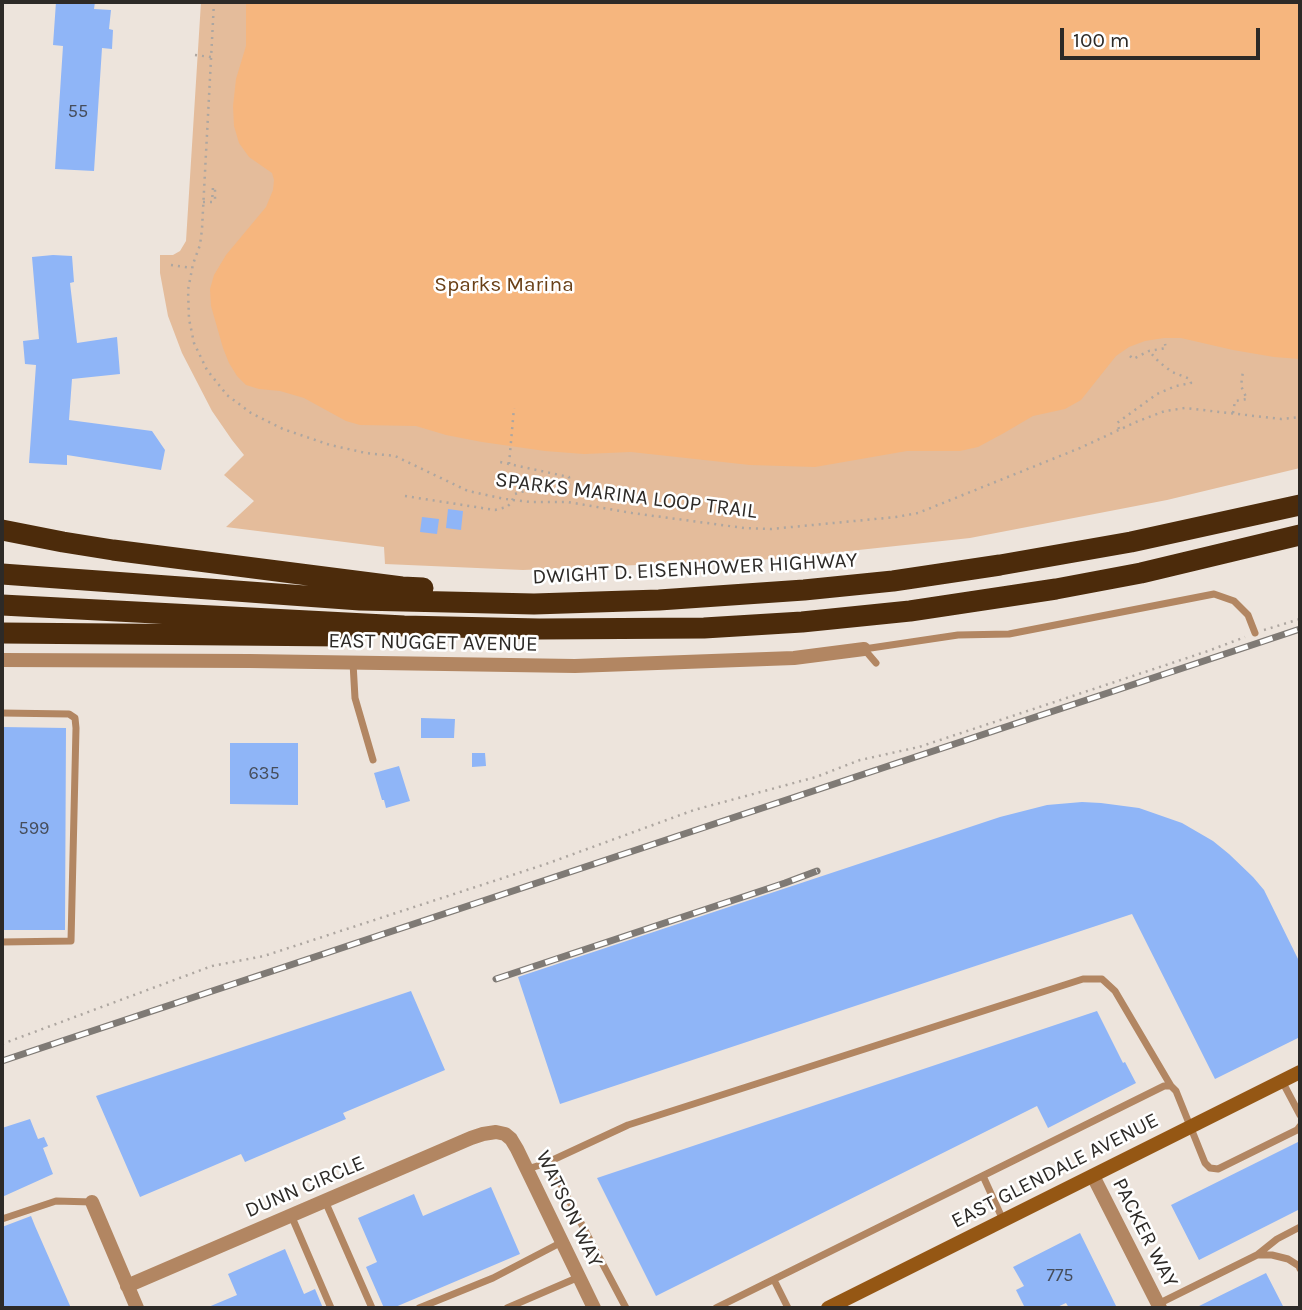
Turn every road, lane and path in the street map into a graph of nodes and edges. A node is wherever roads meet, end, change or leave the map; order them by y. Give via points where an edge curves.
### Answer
1 (214, 2) edge
2 (195, 55) dead end
3 (211, 57) junction
4 (215, 199) dead end
5 (203, 202) junction
6 (171, 265) dead end
7 (192, 268) junction
8 (1165, 344) dead end
9 (1149, 351) junction
10 (1130, 356) dead end
11 (1243, 371) dead end
12 (514, 408) dead end
13 (1233, 413) junction
14 (1300, 417) edge
15 (1119, 429) junction
16 (500, 462) dead end
17 (509, 464) junction
18 (405, 496) dead end
19 (513, 500) junction
20 (1300, 505) edge
21 (2, 530) edge
22 (1300, 535) edge
23 (2, 574) edge
24 (659, 600) junction
25 (2, 604) edge
26 (1300, 619) edge
27 (704, 628) junction
28 (2, 633) edge
29 (1255, 633) junction
30 (864, 649) junction
31 (2, 660) edge
32 (354, 663) junction
33 (876, 663) dead end
34 (2, 713) edge
35 (373, 760) dead end
36 (2, 942) edge
37 (2, 1044) edge
38 (1300, 1072) edge
39 (1282, 1081) junction
40 (1171, 1086) junction
41 (1300, 1115) edge
42 (1300, 1126) edge
43 (1190, 1127) junction
44 (501, 1133) joint
45 (544, 1164) junction
46 (526, 1169) junction
47 (983, 1176) junction
48 (1093, 1176) junction
49 (325, 1201) junction
50 (92, 1202) joint
51 (291, 1215) junction
52 (2, 1219) edge
53 (1004, 1220) junction
54 (1300, 1227) edge
55 (562, 1242) junction
56 (1256, 1255) junction
57 (1300, 1269) edge
58 (579, 1277) junction
59 (774, 1280) junction
60 (127, 1286) junction
61 (1159, 1306) edge
62 (137, 1308) edge
63 (331, 1308) edge
64 (372, 1308) edge
65 (419, 1308) edge
66 (507, 1308) edge
67 (594, 1308) edge
68 (626, 1308) edge
69 (716, 1308) edge
70 (788, 1308) edge
71 (828, 1308) edge

1 - 3 path, SPARKS MARINA LOOP TRAIL
2 - 3 path
3 - 5 path, SPARKS MARINA LOOP TRAIL
4 - 5 path via 213,187 212,202
5 - 7 path, SPARKS MARINA LOOP TRAIL via 200,245
6 - 7 path
7 - 19 path, SPARKS MARINA LOOP TRAIL via 188,290 194,343 227,395 251,413 330,445 395,456 468,491
8 - 9 path via 1166,348
9 - 10 path via 1133,359
9 - 15 path via 1191,383 1157,394 1117,423
11 - 13 path via 1241,386 1247,399 1235,401
12 - 17 path
13 - 14 path, SPARKS MARINA LOOP TRAIL
13 - 15 path, SPARKS MARINA LOOP TRAIL via 1185,408
15 - 19 path, SPARKS MARINA LOOP TRAIL via 918,513 896,517 744,528 568,502
16 - 17 path
17 - 19 path via 569,477 569,487 520,492
18 - 19 path via 495,510
20 - 24 highway, DWIGHT D. EISENHOWER HIGHWAY via 1131,542 906,579
21 - 24 highway via 100,548 402,587 610,590
22 - 27 highway via 1056,589 910,611
23 - 24 highway, DWIGHT D. EISENHOWER HIGHWAY via 360,600 534,604
25 - 27 highway via 404,626
26 - 29 path
27 - 28 highway via 629,638 519,639
29 - 30 lane via 1248,615 1234,601 1214,594 1009,634 958,635
29 - 37 path via 919,747 694,810 546,864 277,951 212,966
30 - 32 street, EAST NUGGET AVENUE via 643,665
30 - 33 lane
31 - 32 street, EAST NUGGET AVENUE
32 - 35 lane via 355,698
34 - 36 lane via 69,714 75,718 76,728 71,941
38 - 39 street, EAST GLENDALE AVENUE
39 - 41 lane
39 - 43 street, EAST GLENDALE AVENUE
40 - 43 lane
40 - 45 lane via 1115,990 1102,979 1083,979 628,1125
40 - 47 lane
42 - 43 lane via 1218,1169 1205,1163
43 - 48 street, EAST GLENDALE AVENUE
44 - 46 street, WATSON WAY via 511,1139
44 - 49 street, DUNN CIRCLE via 471,1138
45 - 46 lane
45 - 68 lane via 553,1170
46 - 55 street, WATSON WAY
47 - 53 lane
47 - 59 lane
48 - 53 street, EAST GLENDALE AVENUE
48 - 61 street, PACKER WAY
49 - 51 street, DUNN CIRCLE
49 - 64 lane
50 - 52 lane via 56,1201
50 - 60 street
51 - 60 street, DUNN CIRCLE
51 - 63 lane
53 - 71 street, EAST GLENDALE AVENUE
54 - 56 lane
55 - 58 street, WATSON WAY
55 - 65 lane
56 - 57 lane via 1288,1259
56 - 61 lane
58 - 66 lane
58 - 67 street, WATSON WAY
59 - 69 lane
59 - 70 lane
60 - 62 street

